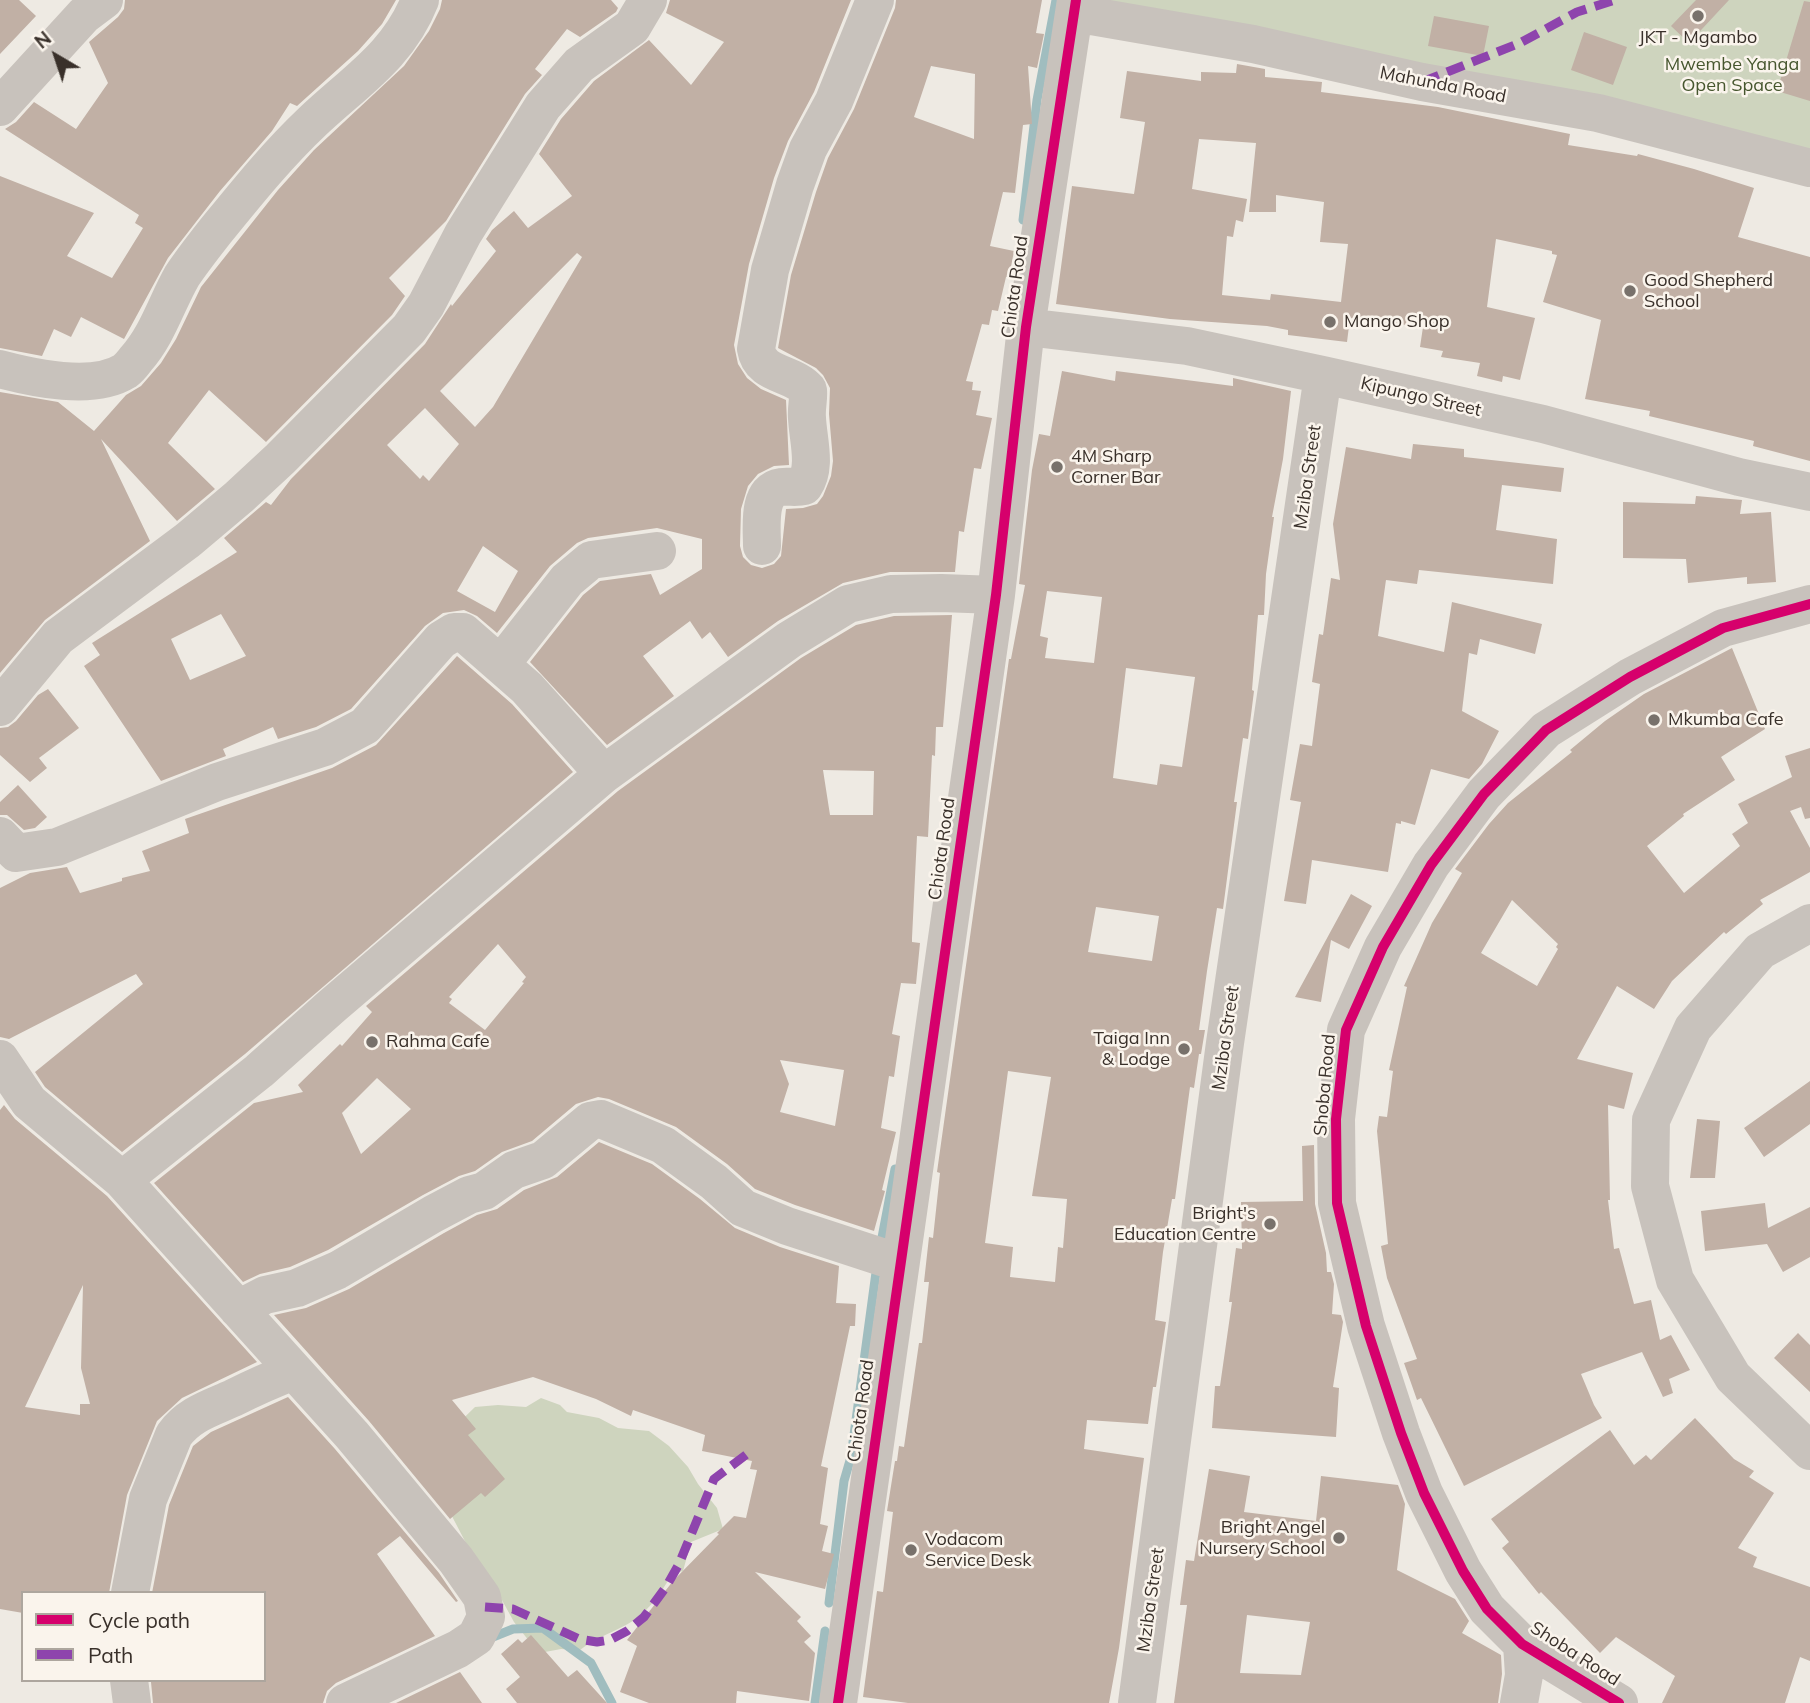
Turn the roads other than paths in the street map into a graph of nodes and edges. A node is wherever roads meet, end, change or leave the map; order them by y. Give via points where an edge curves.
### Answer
1 (104, 0) edge
2 (420, 0) edge
3 (648, 0) edge
4 (875, 0) edge
5 (1075, 7) edge
6 (0, 107) edge
7 (1810, 168) edge
8 (1027, 327) junction
9 (0, 369) edge
10 (1323, 375) junction
11 (1810, 492) edge
12 (761, 546) dead end
13 (657, 551) dead end
14 (996, 595) junction
15 (1810, 604) edge
16 (501, 664) junction
17 (0, 707) edge
18 (604, 774) junction
19 (0, 836) edge
20 (1810, 923) edge
21 (0, 1059) edge
22 (122, 1180) junction
23 (900, 1263) junction
24 (238, 1309) junction
25 (294, 1371) junction
26 (1810, 1451) edge
27 (130, 1591) edge
28 (1522, 1644) junction
29 (129, 1682) edge
30 (132, 1703) edge
31 (345, 1703) edge
32 (838, 1703) edge
33 (1137, 1703) edge
34 (1520, 1703) edge
35 (1619, 1703) edge

1 - 6 street via 84,15
2 - 9 street via 397,43 289,145 208,241 182,277 147,347 126,370 103,379 74,380 36,378
3 - 17 street via 632,27 579,65 543,106 410,329 239,497 58,637
4 - 12 street via 834,100 808,149 770,270 758,359 808,390 811,463 804,486 779,486 769,493 763,506
5 - 7 street, Mahunda Road via 1422,82 1598,113
5 - 8 street, Chiota Road
8 - 10 street, Kipungo Street via 1187,346
8 - 14 street, Chiota Road
10 - 11 street, Kipungo Street via 1543,424
10 - 33 street, Mziba Street
13 - 16 street via 591,560 567,580
14 - 18 street via 891,594 848,604 789,639
14 - 23 street, Chiota Road
15 - 28 street, Shoba Road via 1723,628 1630,677 1546,730 1485,794 1431,865 1383,947 1346,1030 1336,1119 1337,1203 1366,1326 1424,1493 1462,1572 1487,1609
16 - 18 street
16 - 19 street via 463,632 454,632 441,640 365,726 326,747 217,782 57,847 16,853
18 - 22 street via 259,1072
20 - 26 street via 1760,951 1693,1028 1651,1120 1650,1186 1675,1280 1733,1377
21 - 22 street via 29,1102
22 - 24 street
23 - 24 street via 743,1208 663,1145 601,1119 590,1121 543,1160 514,1170 338,1270
23 - 32 street, Chiota Road
24 - 25 street
25 - 27 street via 201,1411 179,1427 148,1499
25 - 31 street via 456,1560 485,1607 486,1617 476,1637
28 - 34 street
28 - 35 street, Shoba Road
29 - 30 street

